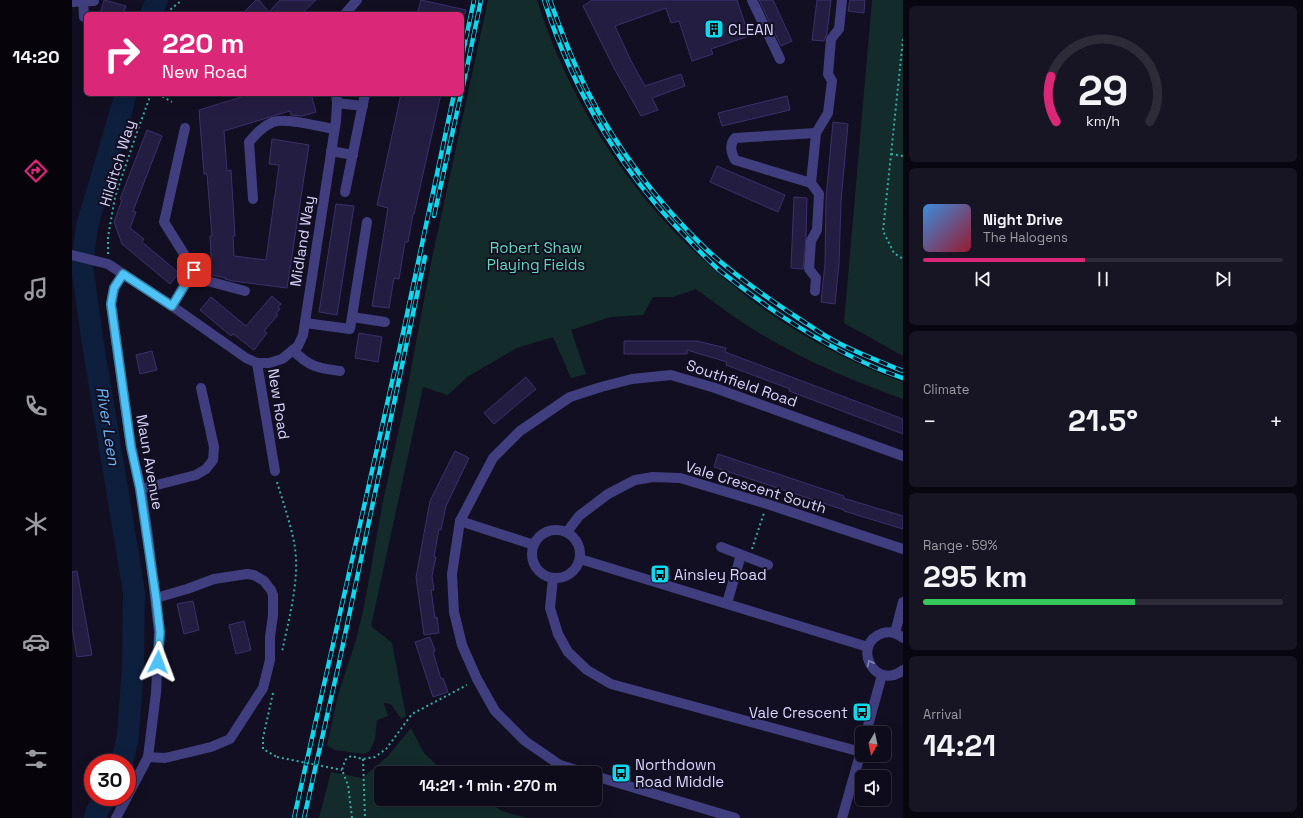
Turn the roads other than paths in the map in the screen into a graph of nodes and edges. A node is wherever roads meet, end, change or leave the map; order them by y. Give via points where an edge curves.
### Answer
1 (83, 0) edge
2 (94, 0) edge
3 (357, 0) edge
4 (752, 0) edge
5 (842, 0) edge
6 (72, 2) edge
7 (347, 12) edge
8 (84, 17) dead end
9 (780, 58) dead end
10 (365, 96) edge
11 (336, 98) edge
12 (363, 106) junction
13 (185, 128) dead end
14 (334, 129) junction
15 (816, 133) junction
16 (331, 151) junction
17 (353, 155) junction
18 (811, 183) junction
19 (345, 192) dead end
20 (253, 200) dead end
21 (367, 222) dead end
22 (74, 256) edge
23 (123, 274) junction
24 (188, 281) junction
25 (245, 291) dead end
26 (815, 291) dead end
27 (172, 306) junction
28 (352, 317) junction
29 (385, 322) dead end
30 (305, 323) junction
31 (293, 350) junction
32 (257, 363) junction
33 (340, 371) dead end
34 (201, 388) dead end
35 (903, 456) edge
36 (274, 471) road end
37 (140, 489) junction
38 (460, 521) junction
39 (567, 532) junction
40 (534, 545) junction
41 (720, 547) dead end
42 (903, 549) edge
43 (745, 556) junction
44 (580, 559) junction
45 (768, 565) dead end
46 (553, 578) junction
47 (156, 598) junction
48 (903, 602) edge
49 (726, 603) junction
50 (899, 635) edge
51 (868, 648) junction
52 (903, 670) edge
53 (882, 675) junction
54 (868, 726) edge
55 (855, 748) edge
56 (148, 757) junction
57 (858, 762) edge
58 (563, 766) edge
59 (602, 778) edge
60 (116, 818) edge
61 (735, 818) edge
62 (842, 818) edge

1 - 2 street
1 - 6 street
1 - 8 street
3 - 7 street
4 - 9 street
5 - 15 street via 839,30 831,39 828,74 832,82 828,114
10 - 12 street
11 - 12 street
11 - 14 street, Midland Way
12 - 17 street
13 - 24 street via 164,222 194,270
14 - 16 street, Midland Way
14 - 20 street via 289,120 274,122 258,132 249,142
15 - 18 street
15 - 18 street via 735,138 731,152 735,160
16 - 17 street
16 - 30 street, Midland Way
17 - 19 street
18 - 26 street via 819,194 817,230 811,241 809,269 816,278
21 - 28 street
22 - 23 street, New Road via 108,264
23 - 27 street, New Road
23 - 37 street, Maun Avenue via 114,288 111,304 131,447
24 - 25 street via 200,279
24 - 27 street
27 - 32 street, New Road
28 - 29 street
28 - 30 street via 350,329
30 - 31 street, Midland Way via 303,335
31 - 32 street, Midland Way via 282,359
31 - 33 street via 313,366
32 - 36 street, New Road
34 - 37 street via 214,447 213,460 206,469 196,474
35 - 38 street, Southfield Road via 708,386 671,376 632,379 570,397 520,431 493,458
37 - 47 street, Maun Avenue
38 - 40 street
38 - 58 street, Southfield Road via 452,574 454,612 462,645 495,711 525,741
39 - 40 street via 546,532
39 - 42 street, Vale Crescent South via 579,516 608,494 635,480 653,477 680,478
39 - 44 street via 579,544
40 - 46 street via 532,555 538,570
41 - 43 street
43 - 45 street
43 - 49 street
44 - 46 street via 571,573
44 - 49 street
46 - 55 street via 550,608 558,634 568,652 587,670 611,684
47 - 56 street, Maun Avenue via 160,632
47 - 56 street via 214,580 254,575 264,581 271,590 274,615 270,660 263,688 230,739 211,747 165,758
48 - 50 street
49 - 51 street
50 - 51 street via 886,632 878,635
53 -> 51 street via 869,664
52 - 53 street via 895,675
53 - 54 street
56 - 60 street, Maun Avenue
57 - 62 street
59 - 61 street

